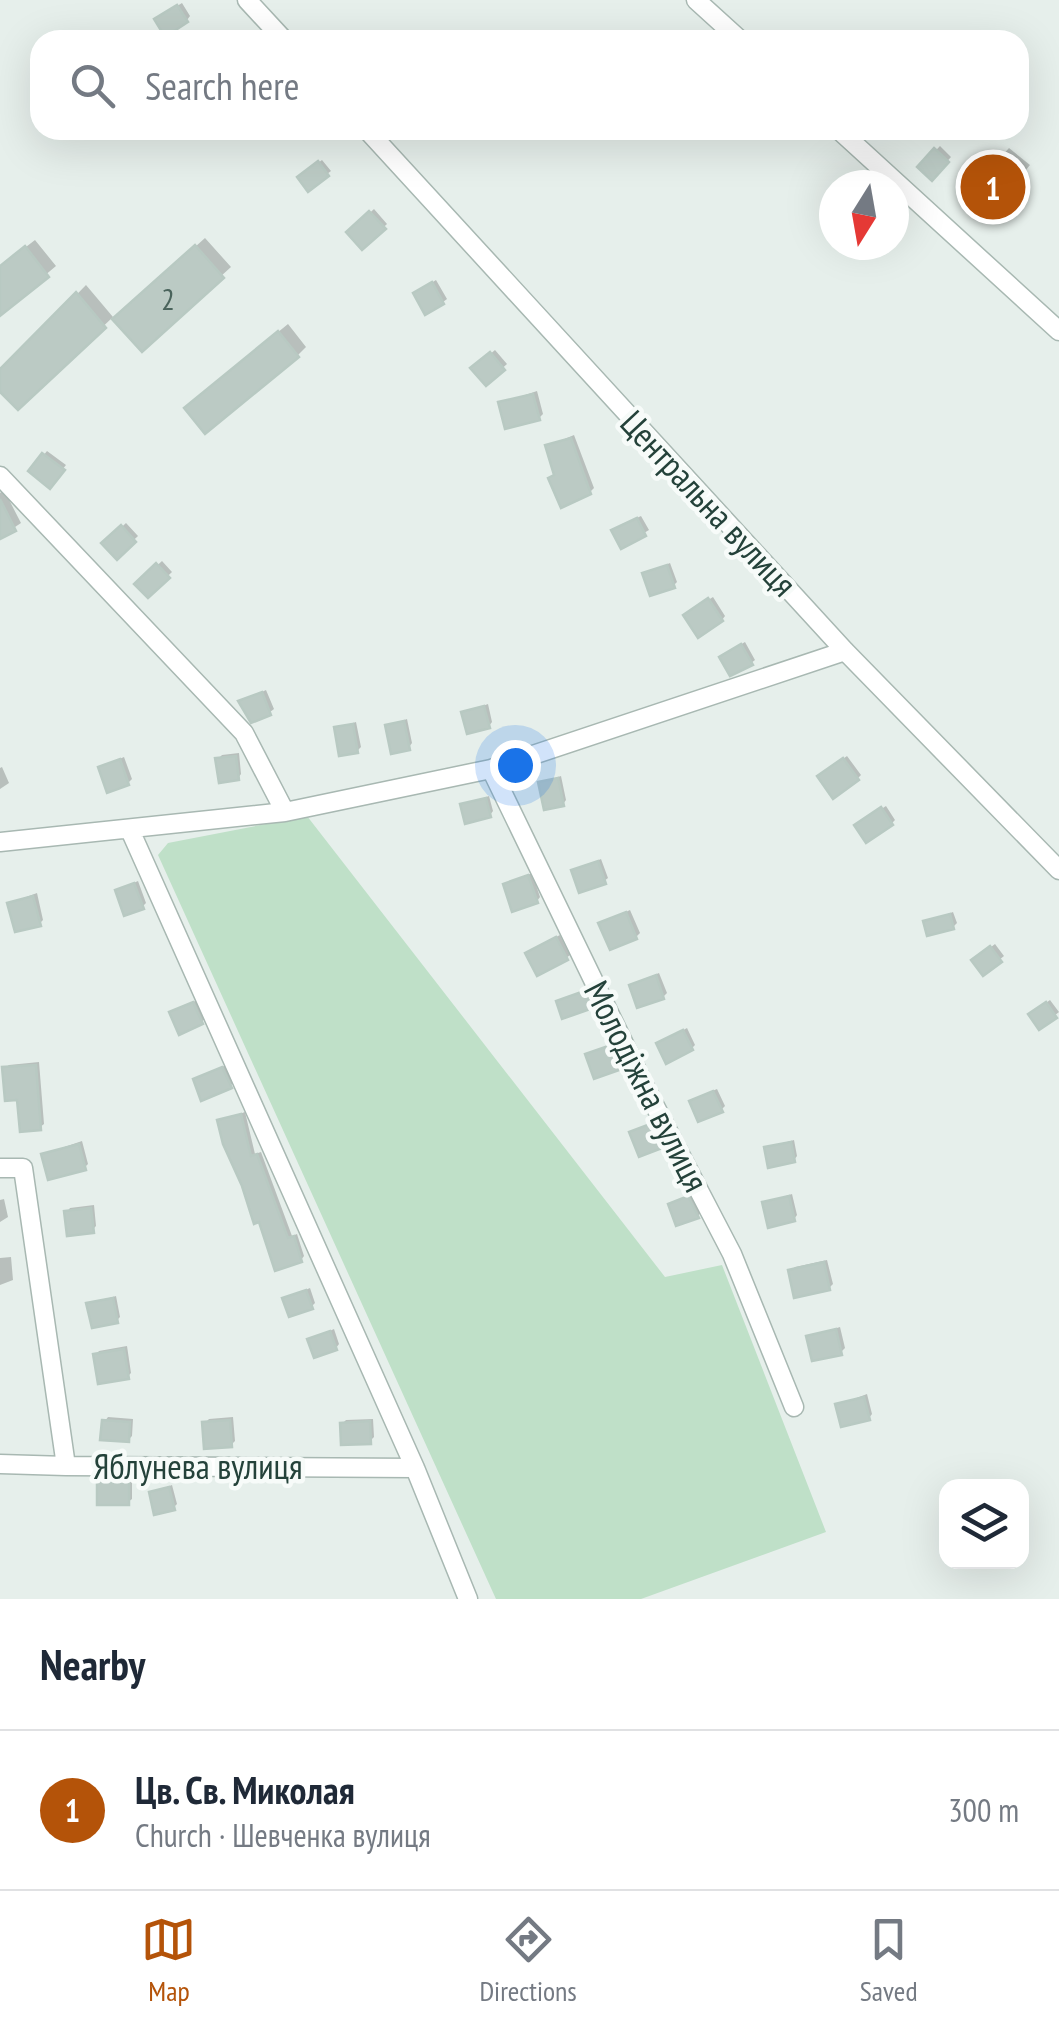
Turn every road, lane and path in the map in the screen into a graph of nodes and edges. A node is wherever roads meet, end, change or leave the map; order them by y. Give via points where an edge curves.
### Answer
1 (247, 0) edge
2 (696, 0) edge
3 (275, 30) edge
4 (729, 30) edge
5 (375, 140) edge
6 (850, 140) edge
7 (1059, 331) edge
8 (0, 476) edge
9 (845, 651) junction
10 (491, 769) junction
11 (285, 812) junction
12 (130, 830) junction
13 (0, 842) edge
14 (1059, 870) edge
15 (0, 1168) edge
16 (794, 1407) dead end
17 (0, 1464) edge
18 (66, 1466) junction
19 (415, 1468) junction
20 (468, 1599) edge

1 - 3 street
2 - 4 street
5 - 9 street, Центральна вулиця
6 - 7 street
8 - 11 street via 244,733
9 - 10 street
9 - 14 street, Центральна вулиця
10 - 11 street
10 - 16 street, Молодіжна вулиця via 732,1254
11 - 12 street
12 - 13 street
12 - 19 street
15 - 18 street, Яблунева вулиця via 23,1168
17 - 18 street
18 - 19 street, Яблунева вулиця
19 - 20 street

